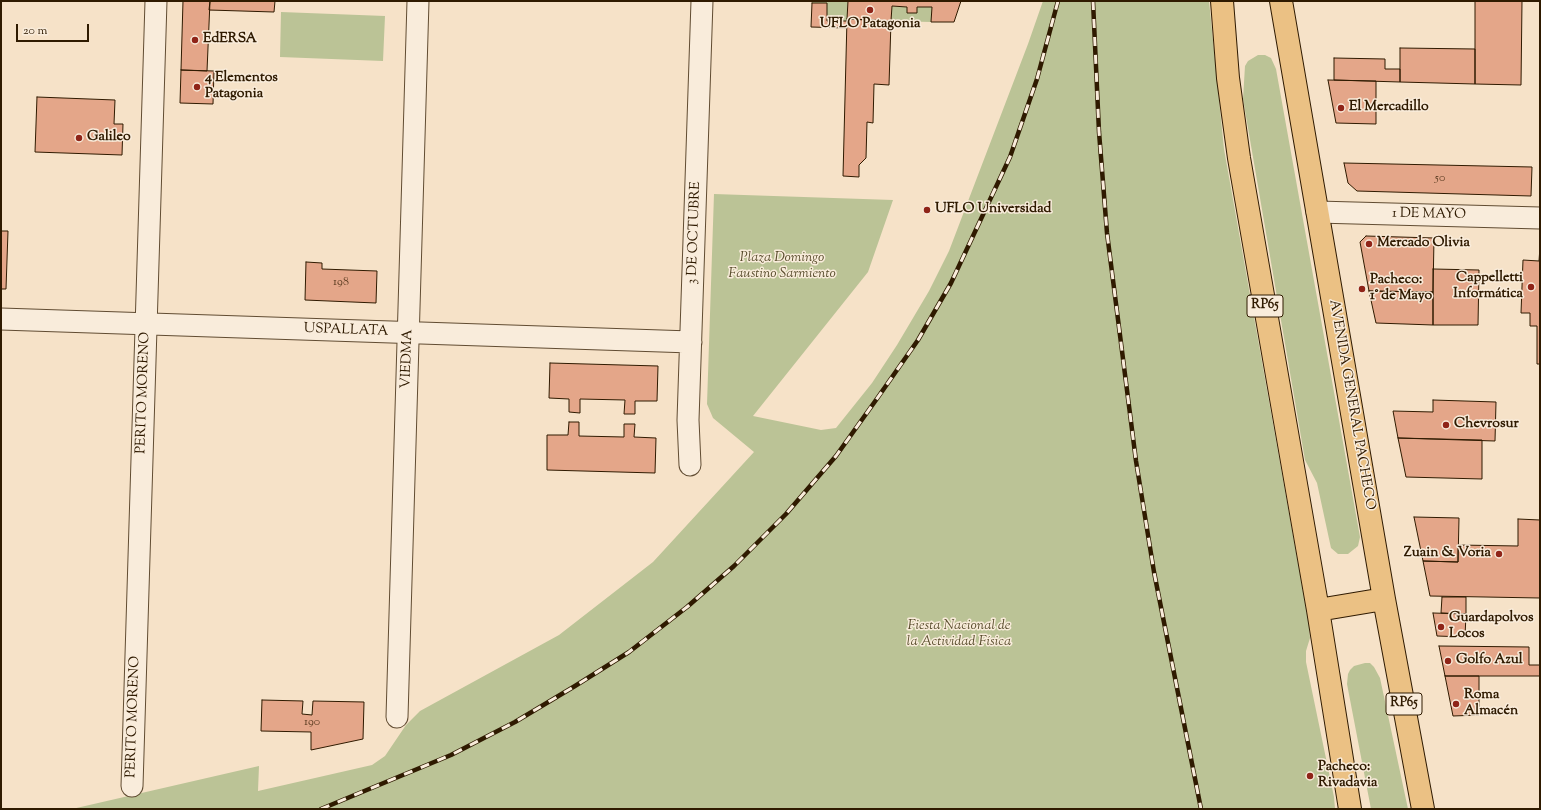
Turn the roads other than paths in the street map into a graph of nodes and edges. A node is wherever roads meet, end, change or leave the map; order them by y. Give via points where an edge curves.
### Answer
1 (156, 1) edge
2 (418, 1) edge
3 (702, 1) edge
4 (1222, 1) edge
5 (1281, 1) edge
6 (1317, 212) junction
7 (1540, 218) edge
8 (1, 319) edge
9 (146, 324) junction
10 (408, 333) junction
11 (691, 342) junction
12 (690, 465) dead end
13 (1384, 599) junction
14 (1318, 610) junction
15 (397, 717) dead end
16 (132, 786) dead end
17 (1350, 809) edge
18 (1423, 809) edge

1 - 9 street, PERITO MORENO
2 - 10 street, VIEDMA
3 - 11 street, 3 DE OCTUBRE
4 - 14 main road, RP65 via 1228,78 1239,158
5 - 6 main road, AVENIDA GENERAL PACHECO / RP65
6 - 7 street, 1 DE MAYO
6 - 13 main road, AVENIDA GENERAL PACHECO / RP65
8 - 9 street, USPALLATA
9 - 10 street, USPALLATA
9 - 16 street, PERITO MORENO
10 - 11 street, USPALLATA
10 - 15 street, VIEDMA
11 - 12 street, 3 DE OCTUBRE via 688,443
13 - 14 main road
13 - 18 main road, AVENIDA GENERAL PACHECO / RP65
14 - 17 main road, RP65

